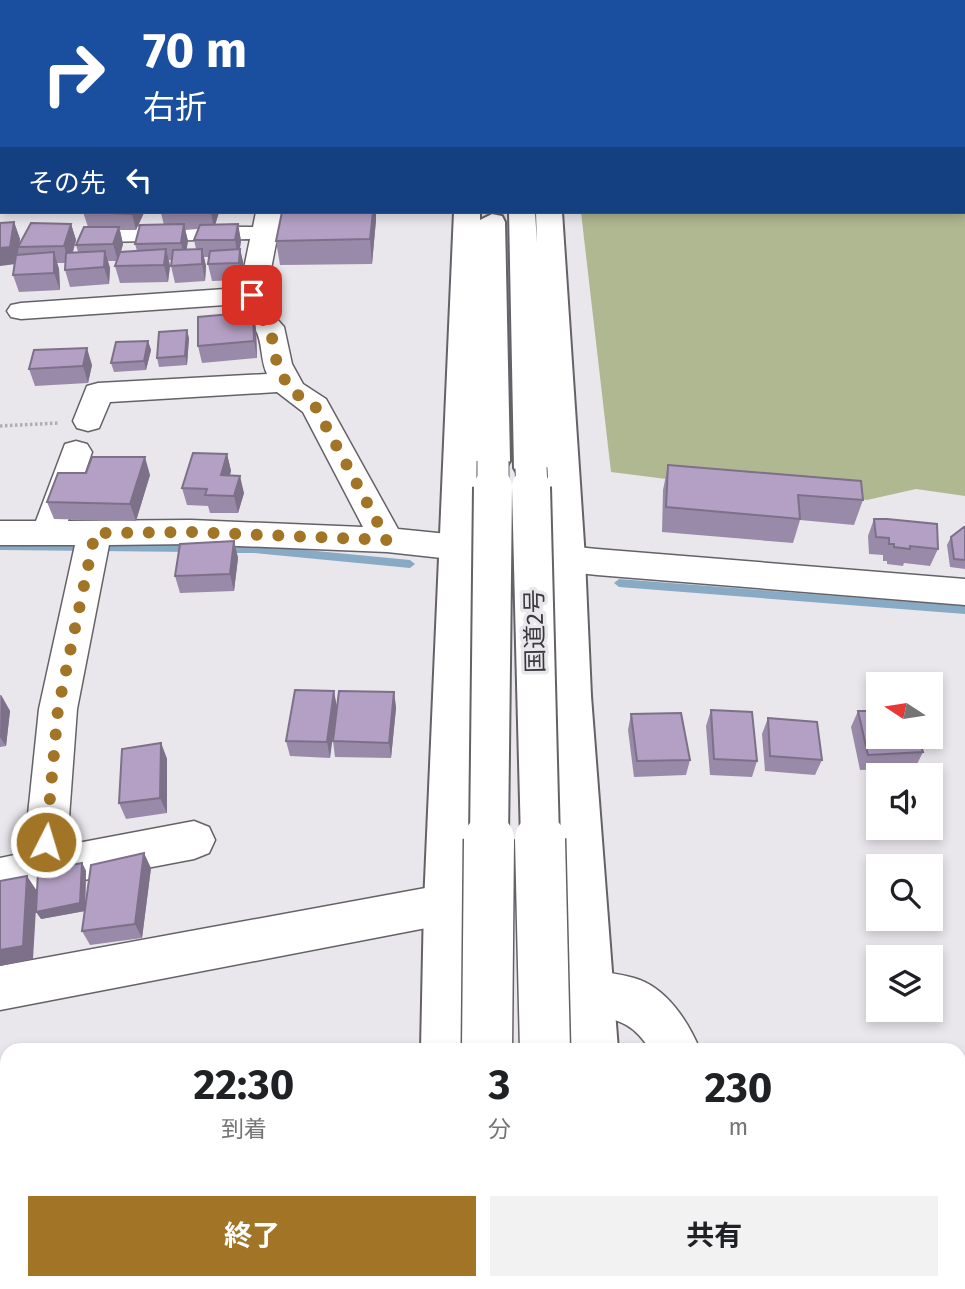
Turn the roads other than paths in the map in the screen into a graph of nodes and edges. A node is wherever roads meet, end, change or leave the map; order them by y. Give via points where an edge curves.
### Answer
1 (467, 214) edge
2 (492, 214) edge
3 (522, 214) edge
4 (549, 214) edge
5 (267, 222) edge
6 (99, 234) edge
7 (252, 295) junction
8 (21, 311) dead end
9 (286, 382) junction
10 (88, 421) road end
11 (76, 452) dead end
12 (512, 465) junction
13 (0, 533) edge
14 (47, 533) junction
15 (387, 540) junction
16 (93, 543) junction
17 (457, 547) junction
18 (567, 559) junction
19 (965, 592) edge
20 (194, 840) dead end
21 (44, 869) junction
22 (0, 877) edge
23 (447, 904) junction
24 (0, 988) edge
25 (590, 992) junction
26 (446, 1043) edge
27 (487, 1043) edge
28 (545, 1043) edge
29 (593, 1043) edge
30 (672, 1043) edge

1 - 17 highway
2 - 12 highway, 国道2号
3 - 12 highway, 国道2号
4 - 18 highway
5 - 6 street
5 - 7 street
7 - 8 street
7 - 9 street via 257,314 270,327 275,357
9 - 10 street via 98,393
9 - 15 street via 290,390 315,406
11 - 14 street
12 - 27 highway, 国道2号, bridge
12 - 28 highway, 国道2号, bridge
13 - 14 street
14 - 16 street
15 - 16 street via 191,532
15 - 17 street
16 - 21 street via 58,709
17 - 18 street
17 - 23 highway
18 - 19 street
18 - 25 highway
20 - 21 street
21 - 22 street
23 - 24 street
23 - 26 highway
25 - 29 highway
25 - 30 street via 634,1000

